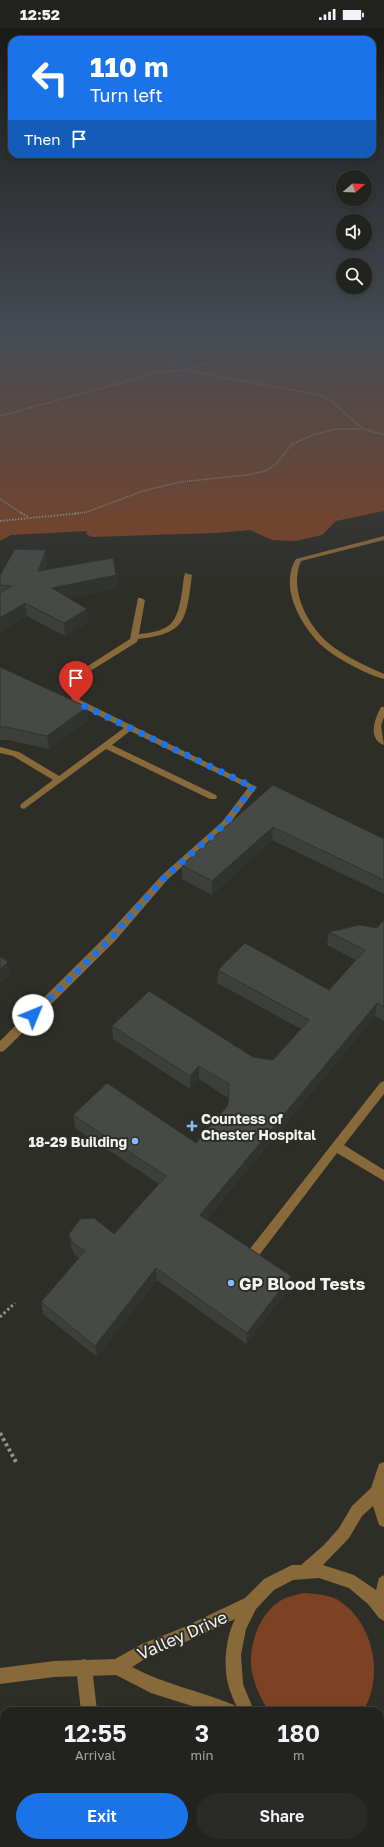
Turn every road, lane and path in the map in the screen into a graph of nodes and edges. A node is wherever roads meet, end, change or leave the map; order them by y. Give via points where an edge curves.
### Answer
1 (351, 419) edge
2 (361, 429) junction
3 (384, 434) edge
4 (0, 500) edge
5 (29, 518) junction
6 (0, 521) edge
7 (384, 538) edge
8 (188, 575) dead end
9 (141, 600) dead end
10 (134, 637) junction
11 (384, 677) edge
12 (384, 709) edge
13 (130, 727) junction
14 (384, 742) edge
15 (106, 744) junction
16 (0, 750) edge
17 (58, 779) junction
18 (214, 797) dead end
19 (24, 806) dead end
20 (0, 1048) edge
21 (384, 1086) edge
22 (336, 1146) junction
23 (384, 1176) edge
24 (253, 1254) edge
25 (15, 1303) dead end
26 (0, 1317) edge
27 (0, 1433) edge
28 (16, 1462) dead end
29 (384, 1469) edge
30 (377, 1492) junction
31 (384, 1520) edge
32 (307, 1569) junction
33 (384, 1583) edge
34 (248, 1605) junction
35 (383, 1611) edge
36 (84, 1667) junction
37 (117, 1667) junction
38 (0, 1676) edge
39 (89, 1707) edge
40 (218, 1707) edge
41 (245, 1707) edge

1 - 2 path
2 - 3 path
2 - 5 path via 336,429 292,444 268,470 248,475 180,482 143,491 87,512
4 - 5 path
5 - 6 path
7 - 11 street via 298,560 293,570 293,585 300,607 312,630 328,648
8 - 10 street via 181,619 176,626 155,636
9 - 10 street
10 - 13 street via 134,640 70,680 76,702
12 - 14 street via 376,723 378,736
13 - 15 street
13 - 20 street via 253,787 225,824 165,877 111,938
15 - 17 street
15 - 18 street
16 - 17 street via 16,754
17 - 19 street
21 - 22 street
22 - 23 street
22 - 24 street
25 - 26 path
27 - 28 path
29 - 30 street
30 - 31 street
30 - 32 street via 357,1510 339,1539
32 - 34 street, Valley Drive via 285,1574 271,1582
32 - 35 street, Valley Drive via 335,1573 361,1587
33 - 35 street
34 - 37 street, Valley Drive via 185,1635 147,1649
34 - 41 street, Valley Drive via 238,1628 233,1655 236,1682
36 - 37 street, Valley Drive
36 - 38 street, Valley Drive
36 - 39 street
37 - 40 street, Valley Drive via 151,1685

